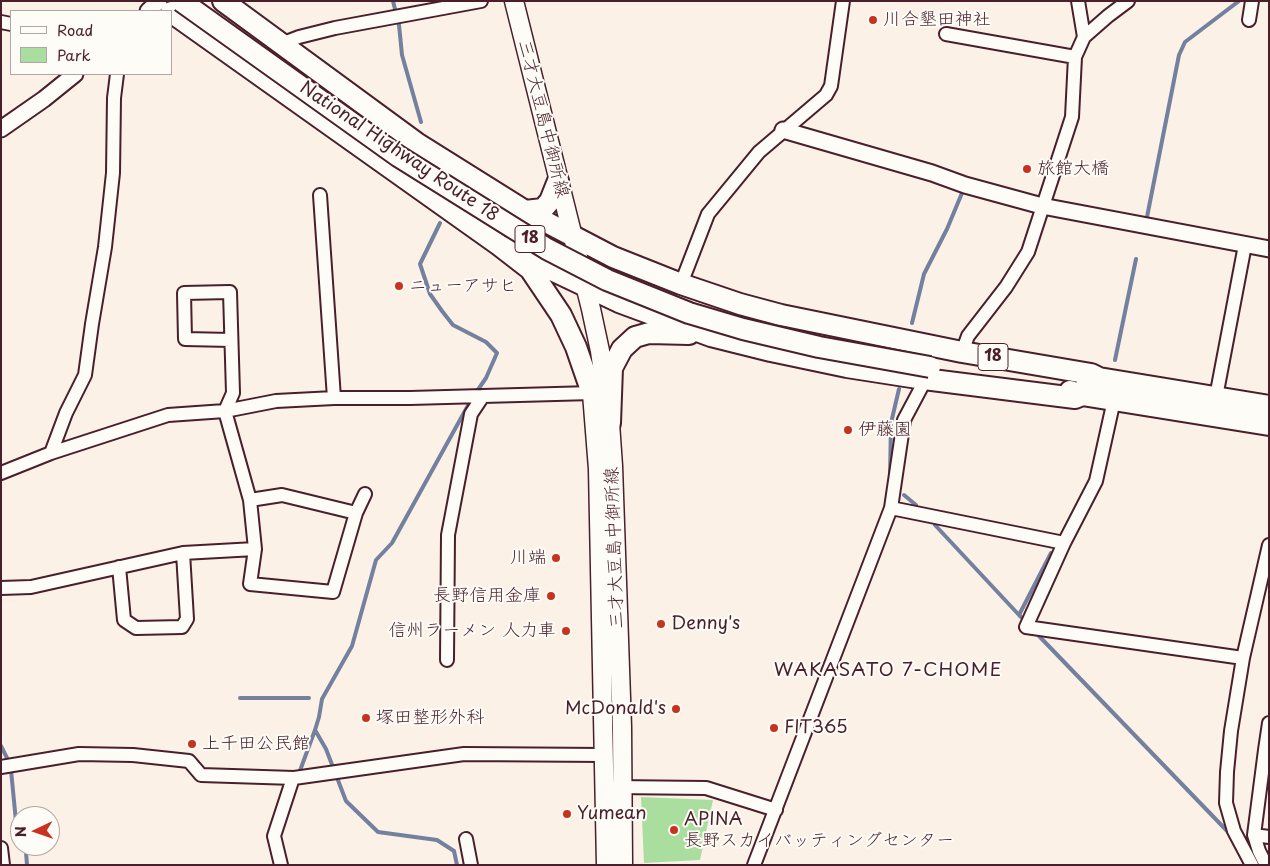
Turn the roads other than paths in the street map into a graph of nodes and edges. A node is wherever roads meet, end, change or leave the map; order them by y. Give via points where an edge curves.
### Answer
1 (181, 1) edge
2 (192, 1) edge
3 (223, 1) edge
4 (481, 1) edge
5 (514, 1) edge
6 (843, 1) edge
7 (1078, 1) edge
8 (1128, 1) edge
9 (1252, 1) edge
10 (172, 15) edge
11 (1249, 20) dead end
12 (946, 34) dead end
13 (1084, 37) junction
14 (281, 44) junction
15 (1075, 57) junction
16 (74, 75) edge
17 (117, 75) edge
18 (1, 130) edge
19 (783, 130) junction
20 (558, 181) junction
21 (320, 195) dead end
22 (1042, 206) junction
23 (525, 211) junction
24 (572, 236) junction
25 (1245, 244) junction
26 (499, 245) junction
27 (1269, 249) edge
28 (581, 284) junction
29 (681, 284) junction
30 (711, 336) junction
31 (231, 340) junction
32 (962, 352) junction
33 (929, 367) junction
34 (1099, 378) junction
35 (592, 393) junction
36 (476, 396) junction
37 (1216, 397) junction
38 (334, 398) junction
39 (1114, 400) junction
40 (1269, 406) edge
41 (225, 411) junction
42 (610, 423) junction
43 (1269, 426) edge
44 (51, 454) junction
45 (1, 473) edge
46 (365, 494) dead end
47 (250, 500) junction
48 (891, 508) junction
49 (356, 514) junction
50 (1064, 543) junction
51 (1269, 545) edge
52 (255, 549) junction
53 (183, 553) junction
54 (118, 567) junction
55 (1, 588) edge
56 (1243, 658) junction
57 (447, 660) dead end
58 (1269, 723) edge
59 (1267, 750) edge
60 (604, 755) junction
61 (1, 767) edge
62 (296, 778) junction
63 (622, 787) junction
64 (604, 788) junction
65 (776, 810) junction
66 (1254, 835) junction
67 (1269, 837) edge
68 (466, 839) dead end
69 (1, 848) edge
70 (3, 865) edge
71 (281, 865) edge
72 (471, 865) edge
73 (606, 865) edge
74 (623, 865) edge
75 (754, 865) edge
76 (1252, 865) edge
77 (1266, 865) edge

1 - 33 highway, National Highway Route 18 / 18, bridge via 398,156 547,249 607,280 689,313 743,329
2 - 33 highway, National Highway Route 18 / 18 via 430,168 549,242 610,273 691,304
3 - 14 highway, 18
4 - 14 street via 335,28
5 - 20 main road, 三才大豆島中御所線
6 - 19 street via 826,95
7 - 13 street
8 - 13 street
9 - 11 street
10 - 26 highway, 18
12 - 15 street
13 - 15 street
14 - 23 highway, 18 via 418,144
15 - 22 street via 1072,117
16 - 18 street
17 - 44 street via 113,173 85,375
19 - 22 street
19 - 29 street via 759,152 708,214
20 - 23 highway, 18 via 543,209
20 - 24 main road, 三才大豆島中御所線
21 - 38 street
22 - 25 street
22 - 32 street via 1028,252 968,336
23 - 24 highway, 18
24 - 28 main road, 三才大豆島中御所線
24 - 29 highway, 18 via 612,257
25 - 27 street
25 - 37 street
26 - 28 highway, 18
26 - 35 highway, 18 via 530,269 561,315
28 - 30 highway, 18 via 619,302
28 - 35 main road, 三才大豆島中御所線
28 - 42 main road, 三才大豆島中御所線 via 600,351
29 - 32 highway, 18 via 781,316
30 - 33 highway, 18 via 847,367
30 - 42 highway, 18 via 649,333 635,337 622,349 612,368
31 - 31 street via 230,292 184,293 186,339
31 - 41 street via 232,393
32 - 34 highway, 18 via 1092,374
33 - 34 highway, National Highway Route 18 / 18 via 1091,380
33 - 39 highway, National Highway Route 18 / 18
33 - 48 street via 904,420
34 - 37 highway, National Highway Route 18 / 18
35 - 36 street
35 - 60 main road, 三才大豆島中御所線 via 598,469
36 - 38 street
36 - 57 street via 448,535
37 - 40 highway, National Highway Route 18 / 18
38 - 41 street via 276,401
39 - 43 highway, National Highway Route 18 / 18
39 - 50 street via 1096,481
41 - 44 street via 168,415
41 - 47 street
42 - 63 main road, 三才大豆島中御所線
44 - 45 street
46 - 49 street
47 - 49 street via 282,495
47 - 52 street
48 - 50 street
48 - 65 street
49 - 52 street via 333,592 250,584
50 - 56 street via 1026,627
51 - 56 street
52 - 53 street
53 - 54 street
53 - 54 street via 187,619 182,627 136,628 124,620
54 - 55 street via 31,587
56 - 76 street via 1231,731 1226,803 1234,831
58 - 59 street
59 - 66 street
60 - 62 street via 464,754
60 - 64 main road, 三才大豆島中御所線
61 - 62 street via 79,754 133,756 190,761 201,776
62 - 71 street via 274,836
63 - 64 street
63 - 65 street via 706,788
63 - 74 main road, 三才大豆島中御所線
64 - 73 main road, 三才大豆島中御所線
65 - 75 street
66 - 67 street
66 - 77 street
68 - 72 street
69 - 70 street

